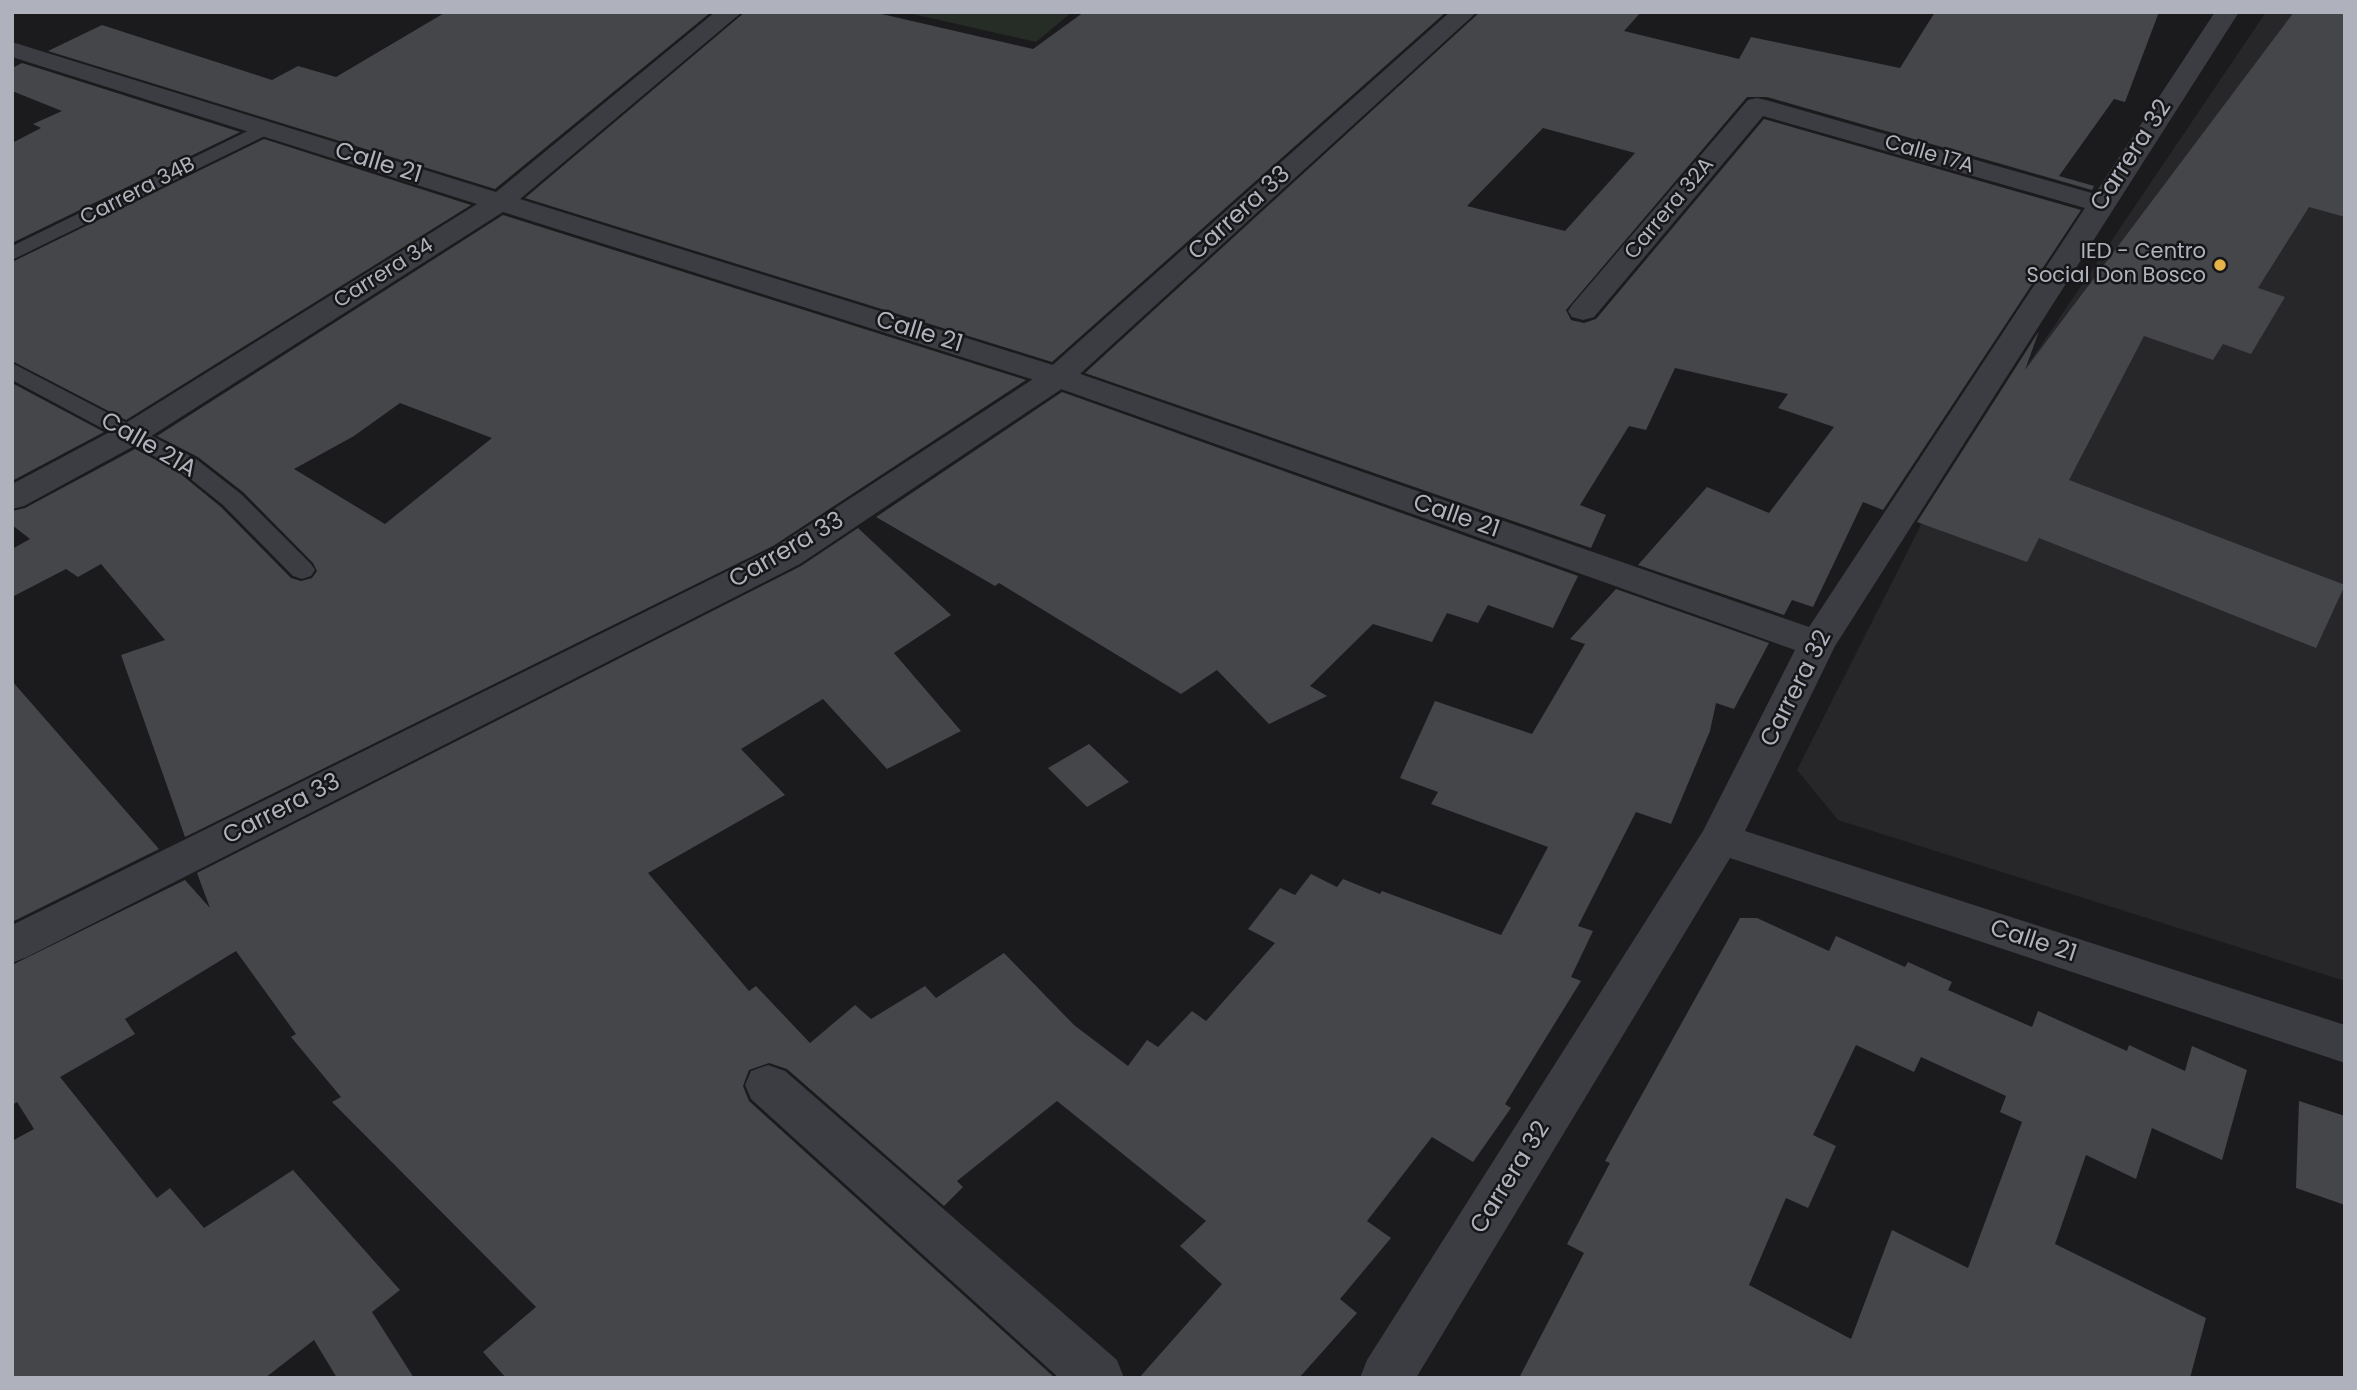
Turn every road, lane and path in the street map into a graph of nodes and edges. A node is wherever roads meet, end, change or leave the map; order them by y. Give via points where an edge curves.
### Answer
1 (730, 12) edge
2 (1465, 12) edge
3 (2227, 12) edge
4 (12, 49) edge
5 (1757, 106) joint
6 (264, 129) junction
7 (500, 202) junction
8 (2101, 204) junction
9 (12, 254) edge
10 (1583, 311) dead end
11 (12, 370) edge
12 (1058, 377) junction
13 (133, 433) junction
14 (12, 498) edge
15 (302, 570) dead end
16 (1817, 644) junction
17 (1720, 839) junction
18 (12, 945) edge
19 (2345, 1044) edge
20 (768, 1084) dead end
21 (1098, 1378) edge
22 (1387, 1378) edge

1 - 7 street, Carrera 34
2 - 12 street, Carrera 33
3 - 8 street, Carrera 32
4 - 6 street, Calle 21
5 - 8 street, Calle 17A
5 - 10 street, Carrera 32A
6 - 7 street, Calle 21
6 - 9 lane, Carrera 34B
7 - 12 street, Calle 21
7 - 13 street, Carrera 34
8 - 16 street, Carrera 32
11 - 13 lane, Calle 21A
12 - 16 street, Calle 21
12 - 18 street, Carrera 33 via 788,556
13 - 14 street, Carrera 34
13 - 15 lane, Calle 21A via 189,465
16 - 17 street, Carrera 32
17 - 19 street, Calle 21
17 - 22 street, Carrera 32
20 - 21 street

